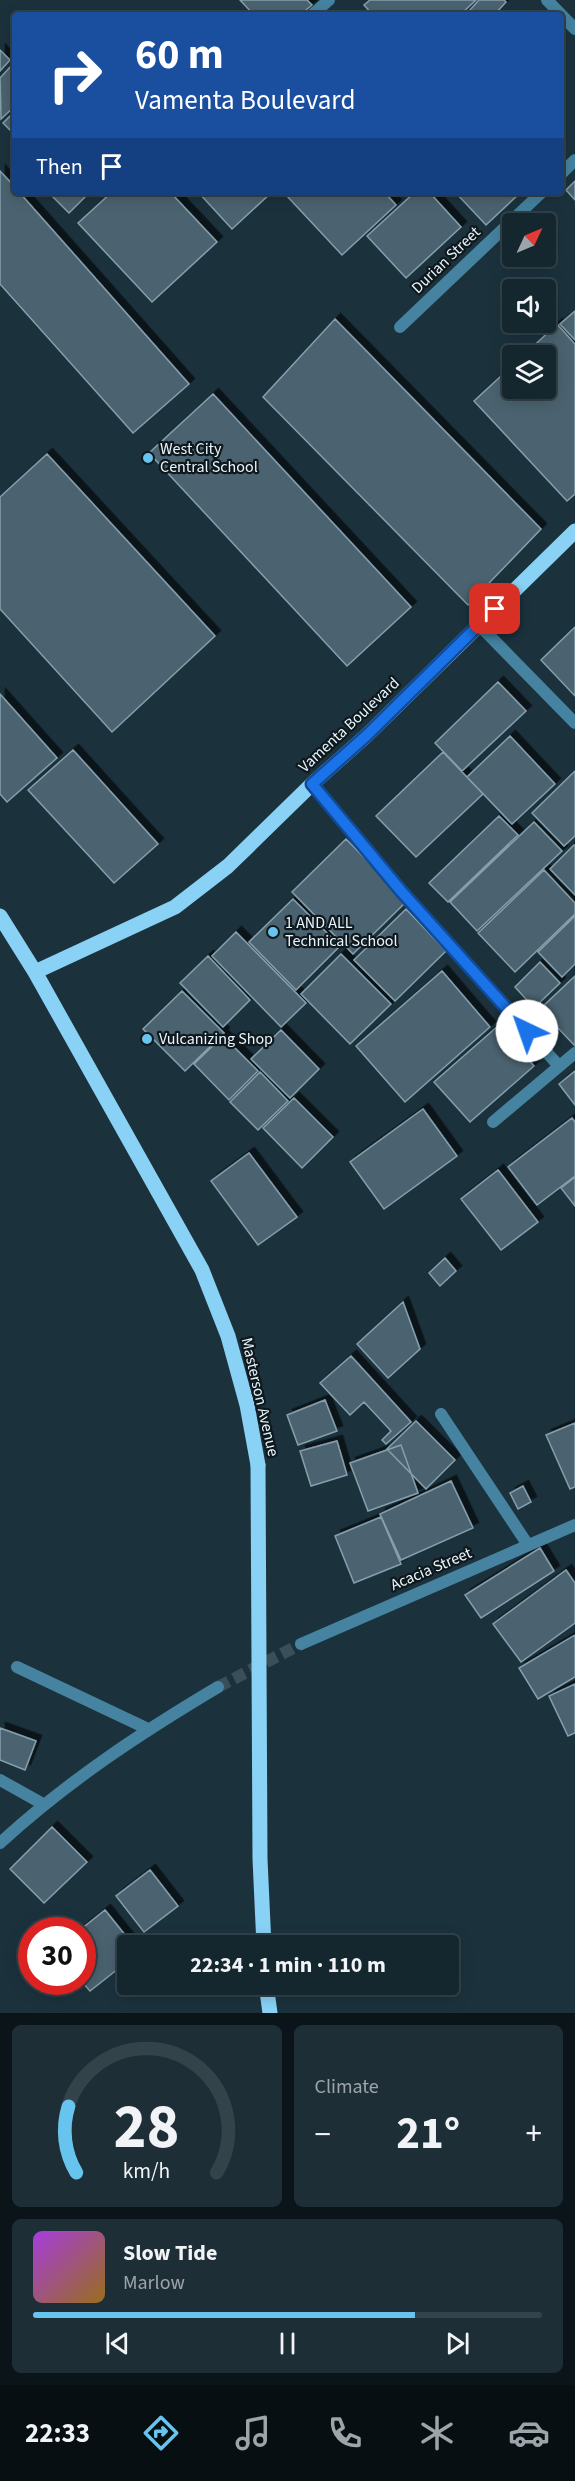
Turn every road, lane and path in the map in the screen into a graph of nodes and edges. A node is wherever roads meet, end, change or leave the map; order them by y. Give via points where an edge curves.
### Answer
1 (329, 0) edge
2 (547, 0) edge
3 (315, 12) edge
4 (559, 12) edge
5 (564, 18) edge
6 (575, 29) edge
7 (575, 160) edge
8 (564, 171) edge
9 (539, 195) edge
10 (400, 327) dead end
11 (575, 531) edge
12 (479, 625) junction
13 (575, 723) edge
14 (312, 784) junction
15 (0, 916) edge
16 (35, 972) junction
17 (575, 1053) edge
18 (559, 1066) junction
19 (493, 1122) dead end
20 (441, 1414) dead end
21 (574, 1526) edge
22 (528, 1545) junction
23 (301, 1644) tunnel mouth
24 (17, 1667) dead end
25 (218, 1688) tunnel mouth
26 (148, 1729) junction
27 (0, 1780) edge
28 (43, 1804) junction
29 (0, 1843) edge
30 (263, 1935) edge
31 (268, 1995) edge
32 (270, 2013) edge

1 - 3 street
2 - 4 street
5 - 6 street
7 - 8 street
9 - 10 street, Durian Street
11 - 12 main road, Vamenta Boulevard
12 - 13 street
12 - 14 main road, Vamenta Boulevard
14 - 16 main road, Vamenta Boulevard via 228,866 175,907
14 - 18 street via 401,891
15 - 16 main road, Masterson Avenue
16 - 30 main road, Masterson Avenue, bridge via 202,1270 228,1336 247,1405 258,1466
17 - 18 street
18 - 19 street
20 - 22 street
21 - 22 street, Acacia Street
22 - 23 street, Acacia Street
24 - 26 street
25 - 26 street
26 - 28 street
27 - 28 street
28 - 29 street
31 - 32 main road

